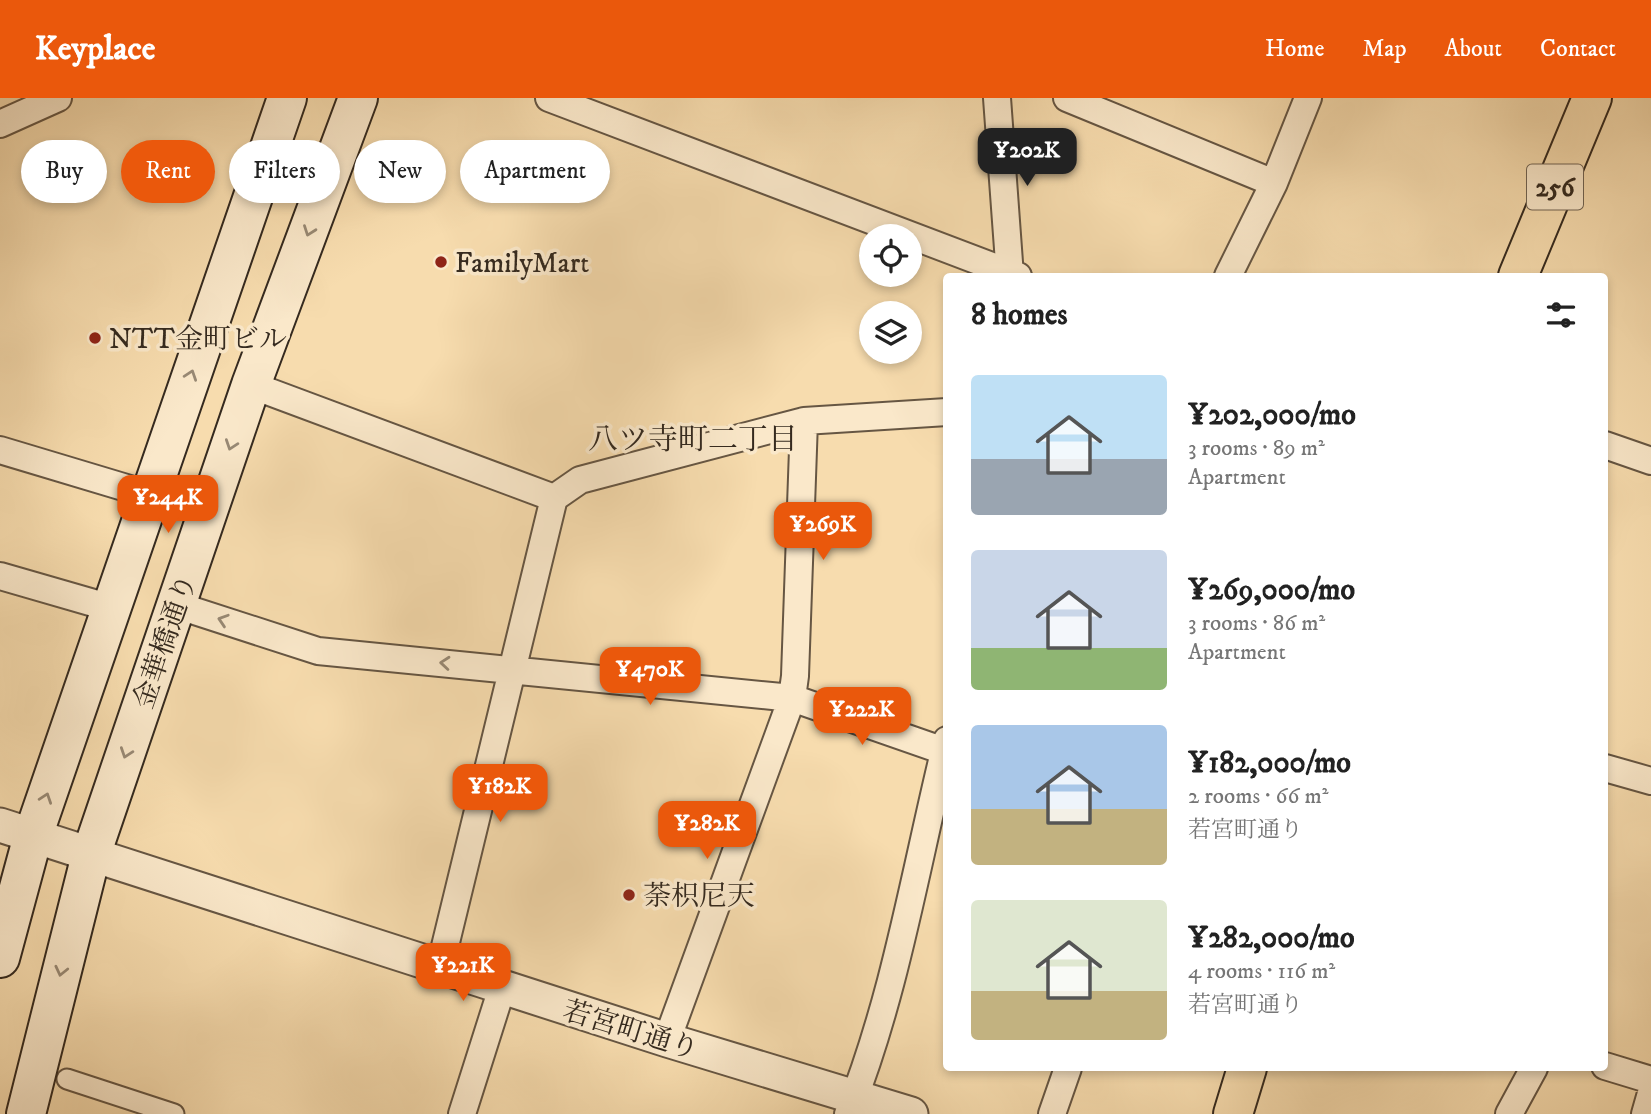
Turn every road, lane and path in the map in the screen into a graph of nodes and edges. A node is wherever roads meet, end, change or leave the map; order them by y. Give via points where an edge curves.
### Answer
1 (58, 98) edge
2 (287, 98) edge
3 (358, 98) edge
4 (549, 98) edge
5 (997, 98) edge
6 (1067, 98) edge
7 (1308, 98) edge
8 (1592, 98) edge
9 (1615, 98) edge
10 (588, 105) edge
11 (0, 124) edge
12 (1274, 183) junction
13 (1005, 273) edge
14 (1012, 273) edge
15 (1229, 273) edge
16 (1519, 273) edge
17 (1542, 273) edge
18 (251, 385) junction
19 (943, 412) edge
20 (804, 421) junction
21 (1608, 446) edge
22 (0, 450) edge
23 (1651, 461) edge
24 (150, 495) junction
25 (554, 498) junction
26 (0, 576) edge
27 (176, 605) junction
28 (111, 608) junction
29 (513, 670) junction
30 (792, 698) junction
31 (943, 747) edge
32 (943, 761) edge
33 (1608, 769) edge
34 (1651, 781) edge
35 (16, 830) edge
36 (91, 855) junction
37 (0, 958) edge
38 (440, 967) junction
39 (502, 988) junction
40 (667, 1040) junction
41 (1608, 1067) edge
42 (1067, 1071) edge
43 (1246, 1071) edge
44 (1271, 1071) edge
45 (1532, 1071) edge
46 (67, 1079) dead end
47 (1651, 1080) edge
48 (1651, 1094) edge
49 (852, 1105) edge
50 (26, 1114) edge
51 (174, 1114) edge
52 (462, 1114) edge
53 (911, 1114) edge
54 (1052, 1114) edge
55 (1233, 1114) edge
56 (1258, 1114) edge
57 (1509, 1114) edge
58 (1645, 1114) edge

1 - 11 street
24 -> 2 main road
3 -> 18 main road, 金華橋通り
4 - 10 street
5 - 14 street
6 - 12 street
7 - 12 street
8 - 16 highway, 256
9 - 17 highway, 256
10 - 13 street
12 - 15 street
18 - 25 street
18 -> 27 main road, 金華橋通り
19 - 20 street
20 - 25 street via 580,480
20 - 30 street
21 - 23 street
22 - 24 street
24 - 28 main road
25 - 29 street
26 - 28 street
29 -> 27 street via 318,651
27 -> 36 main road, 金華橋通り
35 -> 28 main road
29 - 30 street
29 - 38 street
30 - 31 street
30 - 40 street
32 - 49 street via 874,1045
33 - 34 street
35 - 36 street, 若宮町通り
35 - 37 main road
36 - 38 street, 若宮町通り
36 -> 50 main road, 金華橋通り
38 - 39 street, 若宮町通り
39 - 40 street, 若宮町通り
39 - 52 street
40 - 49 street, 若宮町通り
41 - 47 street
42 - 54 street
43 - 55 highway
44 - 56 highway
45 - 57 street
46 - 51 street
48 - 58 street
49 - 53 street, 若宮町通り

